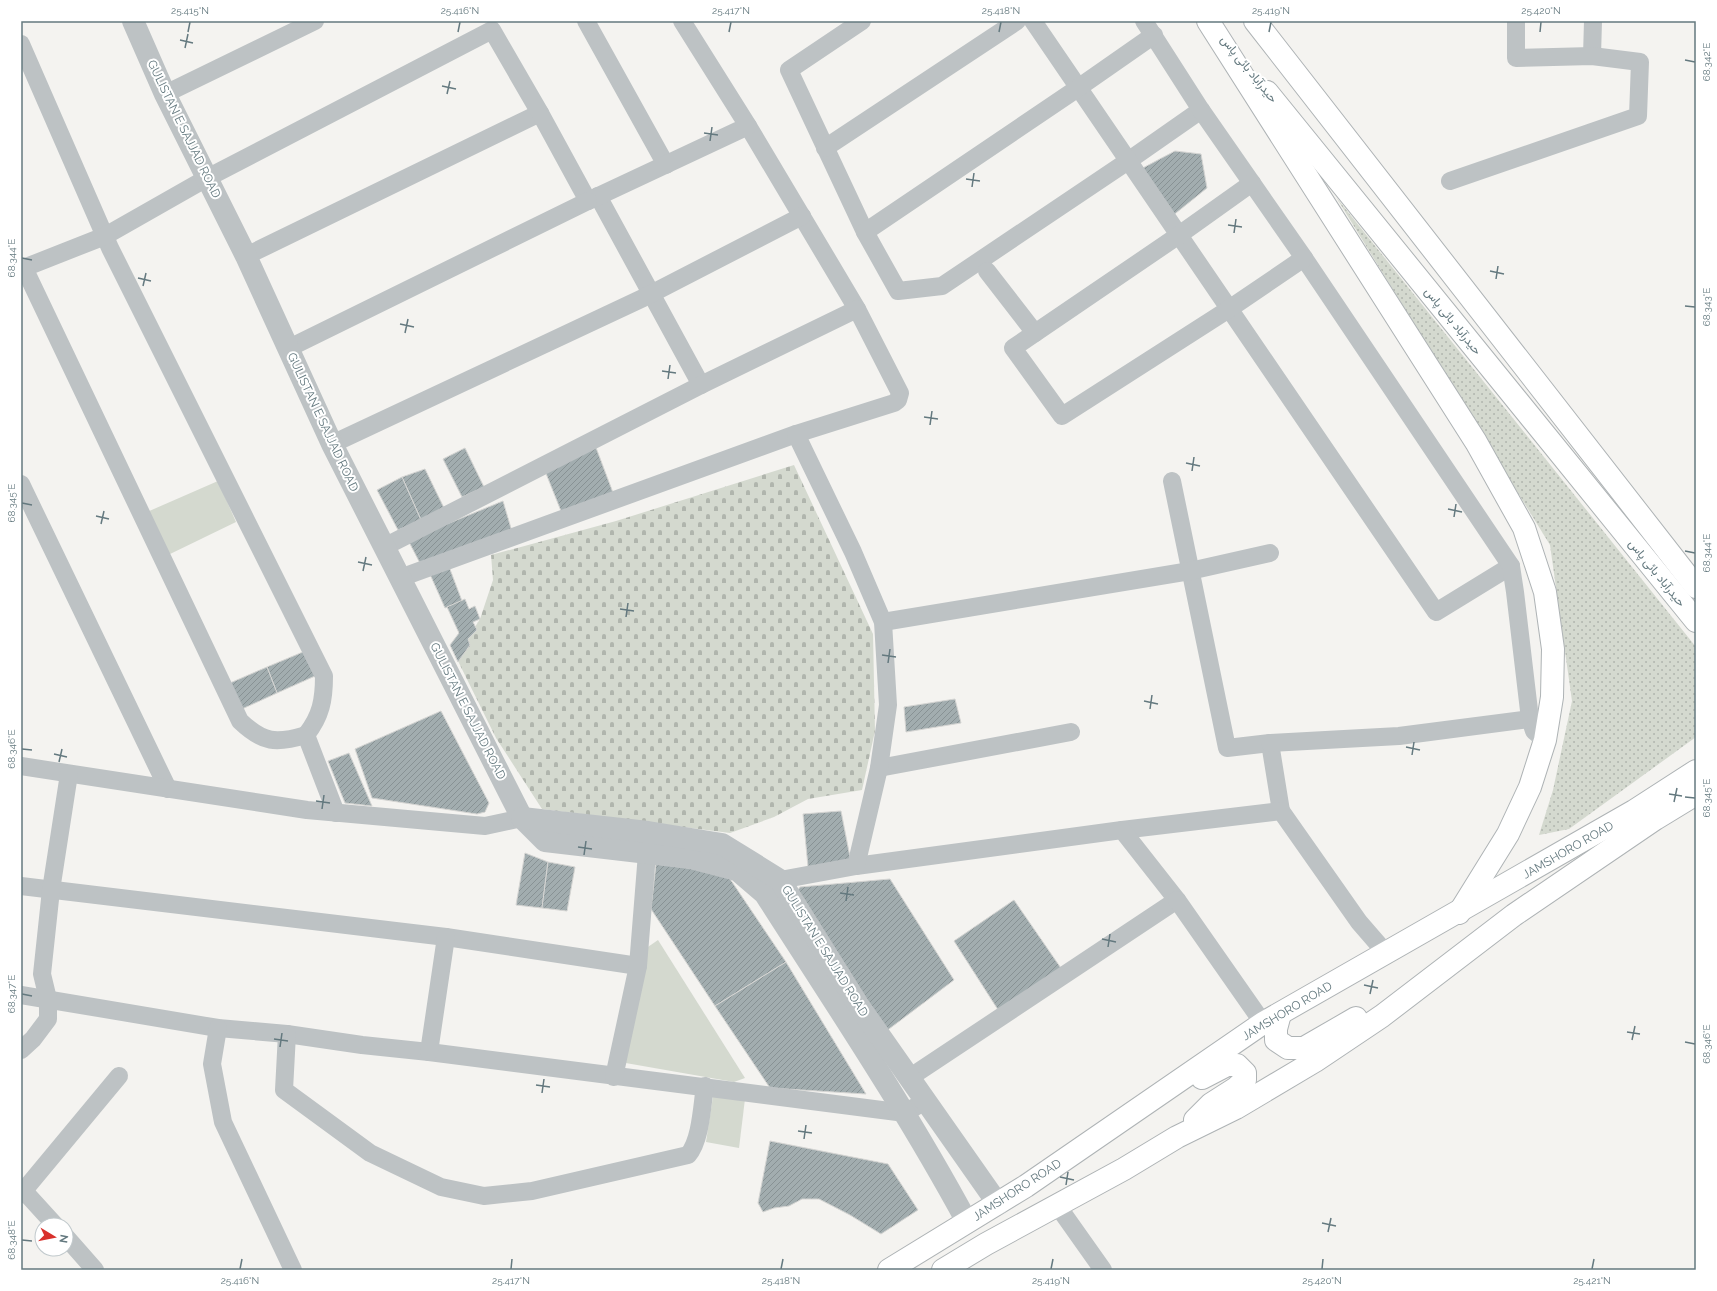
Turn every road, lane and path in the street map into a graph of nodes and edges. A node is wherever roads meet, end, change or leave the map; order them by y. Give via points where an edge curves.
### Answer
1 (134, 21) edge
2 (315, 21) edge
3 (586, 21) edge
4 (682, 21) edge
5 (862, 21) edge
6 (1017, 21) edge
7 (1033, 21) edge
8 (1209, 21) edge
9 (1254, 21) edge
10 (1516, 21) edge
11 (1593, 21) edge
12 (490, 26) edge
13 (839, 28) edge
14 (1149, 28) edge
15 (21, 44) edge
16 (1592, 56) junction
17 (1078, 88) junction
18 (165, 94) junction
19 (1201, 110) junction
20 (540, 113) junction
21 (748, 126) junction
22 (825, 148) junction
23 (1128, 161) junction
24 (666, 165) junction
25 (207, 178) junction
26 (1450, 181) dead end
27 (1252, 183) junction
28 (593, 199) junction
29 (802, 216) junction
30 (865, 232) junction
31 (1179, 235) junction
32 (105, 236) junction
33 (246, 256) junction
34 (1304, 258) junction
35 (23, 270) edge
36 (987, 271) dead end
37 (652, 294) junction
38 (857, 309) junction
39 (1229, 309) junction
40 (1034, 334) junction
41 (289, 348) junction
42 (701, 385) junction
43 (796, 434) junction
44 (332, 444) junction
45 (1172, 481) dead end
46 (21, 484) edge
47 (384, 547) junction
48 (1270, 553) dead end
49 (1511, 566) junction
50 (1190, 571) junction
51 (400, 578) junction
52 (1696, 587) edge
53 (1696, 621) edge
54 (883, 622) junction
55 (1530, 719) junction
56 (1071, 732) dead end
57 (306, 735) junction
58 (1545, 740) junction
59 (1270, 743) junction
60 (23, 763) edge
61 (880, 768) junction
62 (1696, 771) edge
63 (70, 774) junction
64 (168, 789) junction
65 (1696, 794) edge
66 (1281, 811) junction
67 (336, 813) junction
68 (1696, 813) edge
69 (522, 818) junction
70 (1655, 819) junction
71 (1122, 830) junction
72 (648, 842) junction
73 (856, 866) junction
74 (780, 880) junction
75 (21, 886) edge
76 (51, 890) junction
77 (1177, 900) junction
78 (1459, 912) junction
79 (446, 937) junction
80 (1385, 952) junction
81 (638, 966) junction
82 (1432, 978) junction
83 (21, 995) edge
84 (48, 999) junction
85 (1271, 1019) junction
86 (218, 1028) junction
87 (287, 1034) junction
88 (21, 1050) edge
89 (429, 1052) junction
90 (119, 1076) dead end
91 (614, 1077) junction
92 (910, 1078) junction
93 (705, 1086) junction
94 (925, 1101) junction
95 (905, 1113) junction
96 (1117, 1124) junction
97 (1177, 1137) junction
98 (23, 1192) edge
99 (998, 1204) junction
100 (1057, 1205) junction
101 (47, 1217) edge
102 (967, 1222) junction
103 (74, 1246) edge
104 (95, 1270) edge
105 (293, 1270) edge
106 (890, 1270) edge
107 (943, 1270) edge
108 (1103, 1270) edge

1 - 18 street, GULISTAN E SAJJAD ROAD
2 - 18 street
3 - 24 street
4 - 21 street
5 - 13 street
6 - 22 street
7 - 17 street
8 - 53 highway, حیدرآباد بائی پاس
8 - 58 highway via 1476,442 1524,528 1545,592 1553,649 1552,697
9 - 52 highway, حیدرآباد بائی پاس
10 - 16 street via 1516,58
11 - 16 street
12 - 20 street
12 - 25 street
13 - 22 street via 789,70
14 - 17 street
14 - 19 street
15 - 32 street
16 - 26 street via 1640,62 1638,116
17 - 23 street
17 - 30 street
18 - 25 street, GULISTAN E SAJJAD ROAD
19 - 23 street
19 - 27 street
20 - 28 street
20 - 33 street
21 - 24 street
21 - 29 street
22 - 30 street
23 - 30 street via 942,286 898,291
23 - 31 street
24 - 28 street
25 - 32 street
25 - 33 street, GULISTAN E SAJJAD ROAD
27 - 31 street
27 - 34 street
28 - 37 street
28 - 41 street
29 - 37 street
29 - 38 street
31 - 39 street
31 - 40 street
32 - 35 street
32 - 57 street via 324,676 321,710 315,724
33 - 41 street, GULISTAN E SAJJAD ROAD
34 - 39 street
34 - 49 street
35 - 57 street via 240,721 252,733 268,740 288,740
36 - 40 street
37 - 42 street
37 - 44 street
38 - 42 street
38 - 43 street via 900,393 898,400
39 - 40 street via 1062,416 1012,348
39 - 49 street via 1436,612
41 - 44 street, GULISTAN E SAJJAD ROAD
42 - 47 street
43 - 51 street
43 - 54 street via 853,552
44 - 47 street, GULISTAN E SAJJAD ROAD
45 - 50 street
46 - 64 street
47 - 51 street, GULISTAN E SAJJAD ROAD
48 - 50 street
49 - 55 street
50 - 54 street
50 - 59 street via 1227,748
51 - 69 street, GULISTAN E SAJJAD ROAD
54 - 61 street via 888,705
55 - 58 street via 1534,731
55 - 59 street via 1399,736
56 - 61 street
57 - 67 street
58 - 78 highway via 1530,787 1508,834
59 - 66 street
60 - 63 street
61 - 73 street
62 - 78 highway, JAMSHORO ROAD via 1634,811
63 - 64 street
63 - 76 street
64 - 67 street
65 - 70 highway, JAMSHORO ROAD
66 - 71 street
66 - 80 street via 1359,922
67 - 69 street via 485,826
68 - 70 highway
69 - 72 street, GULISTAN E SAJJAD ROAD
70 - 82 highway, JAMSHORO ROAD via 1514,915
71 - 73 street
71 - 77 street
72 - 74 street, GULISTAN E SAJJAD ROAD via 722,844
72 - 81 street
72 - 95 street, GULISTAN E SAJJAD ROAD via 691,858 737,870 765,894
73 - 74 street
74 - 92 street, GULISTAN E SAJJAD ROAD via 859,1006
75 - 76 street
76 - 79 street
76 - 84 street via 42,974
77 - 85 street
77 - 92 street
78 - 80 highway, JAMSHORO ROAD
79 - 81 street
79 - 89 street
80 - 85 highway, JAMSHORO ROAD
81 - 91 street
82 - 85 highway via 1304,1048 1288,1048 1276,1040 1276,1029
82 - 97 highway, JAMSHORO ROAD via 1382,1016 1315,1061 1236,1108
83 - 84 street
84 - 86 street
84 - 88 street via 48,1019
85 - 96 highway, JAMSHORO ROAD
86 - 87 street
86 - 105 street via 212,1064 223,1122
87 - 89 street
87 - 93 street via 284,1090 370,1153 441,1187 484,1196 532,1191 688,1155 694,1148 697,1137
89 - 91 street
90 - 98 street
91 - 93 street
92 - 94 street, GULISTAN E SAJJAD ROAD
93 - 95 street via 746,1094
94 - 95 street
94 - 99 street, GULISTAN E SAJJAD ROAD
95 - 102 street, GULISTAN E SAJJAD ROAD
96 - 97 highway via 1216,1070 1228,1065 1237,1065 1245,1073 1245,1080 1211,1104
96 - 99 highway, JAMSHORO ROAD
97 - 100 highway, JAMSHORO ROAD
98 - 101 street
99 - 102 highway, JAMSHORO ROAD
100 - 107 highway, JAMSHORO ROAD
100 - 108 street
102 - 106 highway, JAMSHORO ROAD
103 - 104 street

